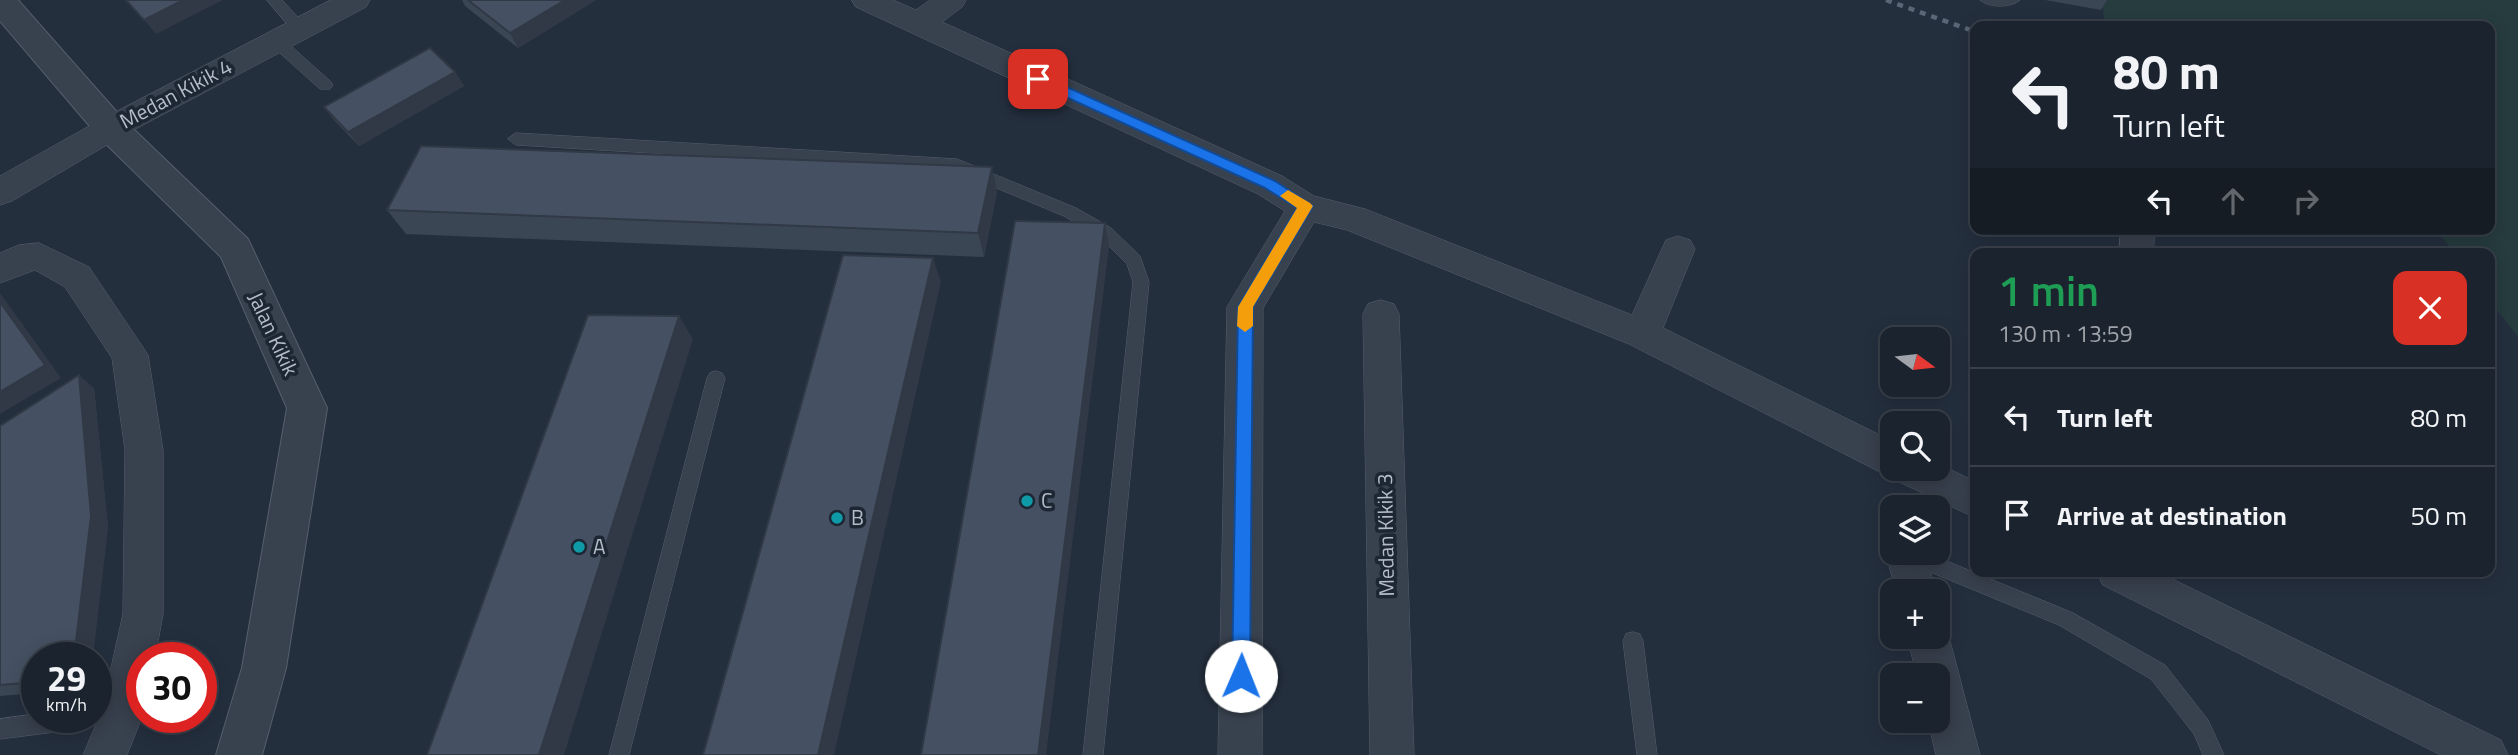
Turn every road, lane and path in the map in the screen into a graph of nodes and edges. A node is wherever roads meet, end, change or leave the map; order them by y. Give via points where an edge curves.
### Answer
1 (274, 0) edge
2 (355, 0) edge
3 (867, 0) edge
4 (951, 0) edge
5 (1987, 0) edge
6 (2013, 0) edge
7 (3, 7) edge
8 (919, 23) junction
9 (288, 35) junction
10 (325, 85) dead end
11 (111, 128) junction
12 (516, 139) dead end
13 (0, 192) edge
14 (1305, 206) junction
15 (1678, 249) dead end
16 (0, 269) edge
17 (1381, 314) dead end
18 (1642, 334) junction
19 (716, 378) dead end
20 (1880, 453) edge
21 (1935, 481) edge
22 (1970, 498) edge
23 (1933, 565) edge
24 (2127, 577) edge
25 (1633, 641) dead end
26 (1931, 649) edge
27 (112, 689) edge
28 (21, 726) edge
29 (0, 729) edge
30 (103, 733) edge
31 (105, 755) edge
32 (239, 755) edge
33 (619, 755) edge
34 (1093, 755) edge
35 (1240, 755) edge
36 (1392, 755) edge
37 (1647, 755) edge
38 (1958, 755) edge
39 (2214, 755) edge
40 (2486, 755) edge

1 - 9 lane
2 - 9 street, Medan Kikik 4
3 - 8 street
4 - 8 street
5 - 6 lane
7 - 11 street, Jalan Kikik
8 - 14 street via 1270,185
9 - 10 lane
9 - 11 street, Medan Kikik 4
11 - 13 street, Medan Kikik 4
11 - 32 street, Jalan Kikik via 235,249 307,408 264,668
12 - 34 lane via 957,166 1070,212 1105,232 1133,261 1141,282
14 - 18 street via 1353,218
14 - 35 street via 1245,307
15 - 18 street
16 - 27 street via 39,256 77,277 130,355 145,450 143,614
17 - 36 street, Medan Kikik 3
18 - 20 street
19 - 33 lane
21 - 22 street
23 - 39 lane via 2066,619 2158,672 2201,727
24 - 40 street
25 - 37 lane
26 - 38 street
28 - 29 lane
30 - 31 street

